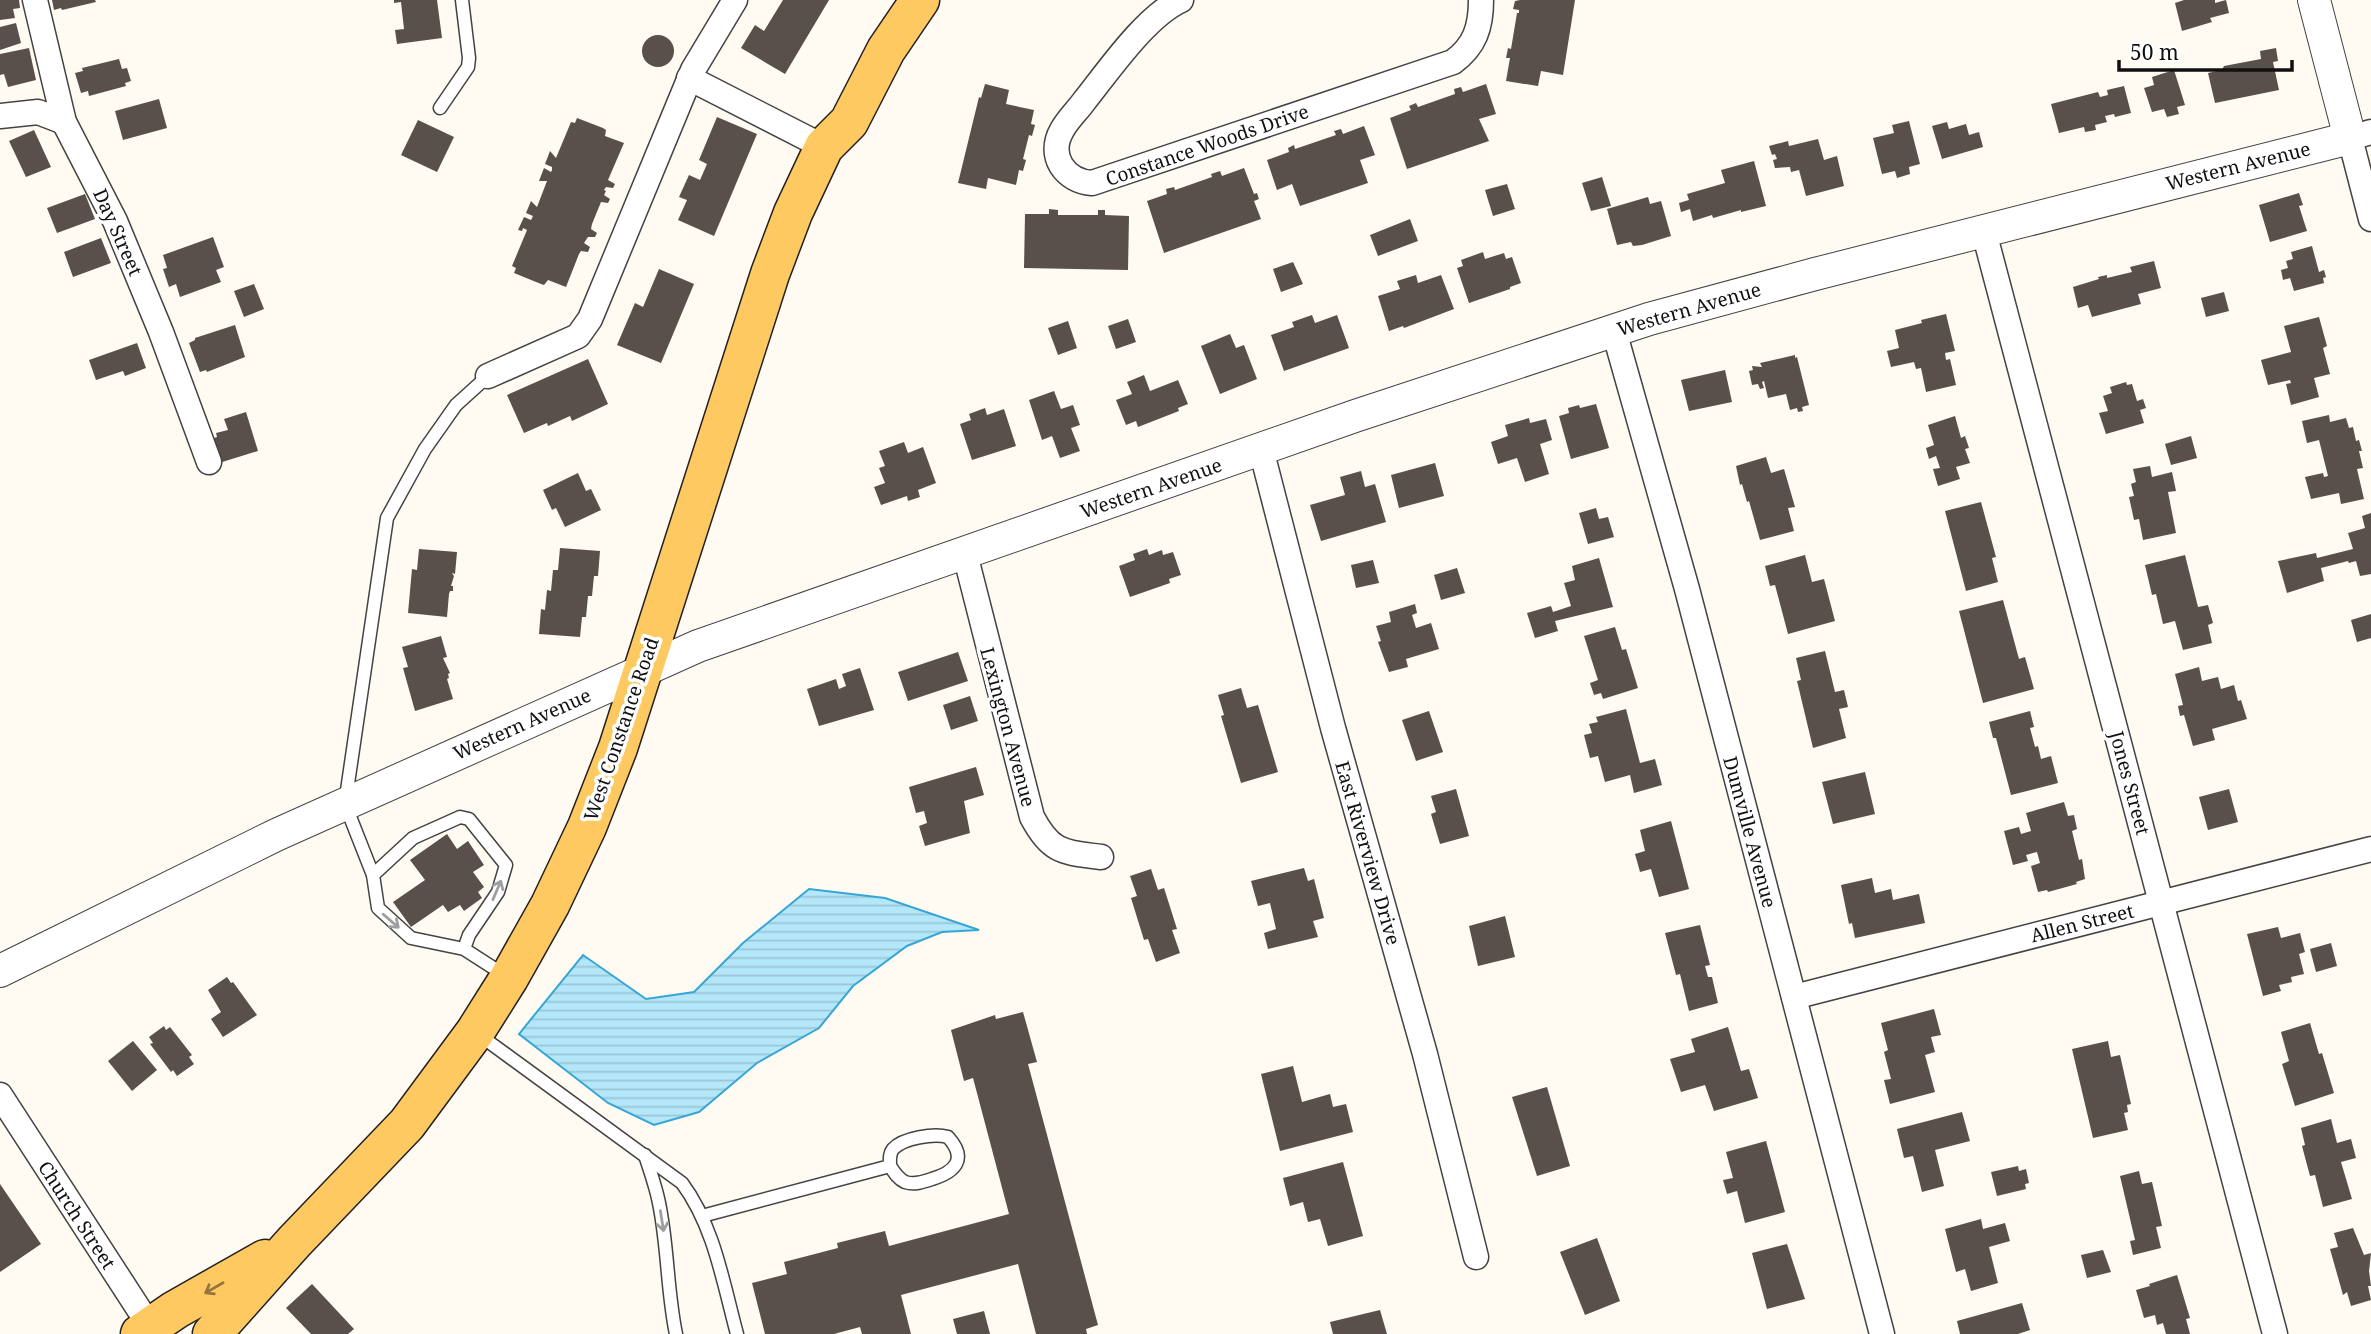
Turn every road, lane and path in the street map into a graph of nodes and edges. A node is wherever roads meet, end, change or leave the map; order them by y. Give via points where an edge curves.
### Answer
1 (35, 0) edge
2 (462, 0) edge
3 (735, 0) edge
4 (891, 0) edge
5 (920, 0) edge
6 (1181, 0) edge
7 (1481, 0) edge
8 (2314, 0) edge
9 (690, 78) junction
10 (440, 108) dead end
11 (0, 116) edge
12 (64, 122) junction
13 (2360, 135) edge
14 (824, 147) junction
15 (2371, 219) edge
16 (1984, 232) junction
17 (1614, 331) junction
18 (488, 376) joint
19 (1261, 449) junction
20 (209, 462) dead end
21 (965, 554) junction
22 (643, 670) junction
23 (345, 804) junction
24 (2371, 849) edge
25 (1101, 857) dead end
26 (373, 875) junction
27 (2161, 903) junction
28 (464, 949) junction
29 (0, 971) edge
30 (509, 978) junction
31 (1794, 997) junction
32 (475, 1032) junction
33 (0, 1095) edge
34 (645, 1155) junction
35 (890, 1166) junction
36 (702, 1216) junction
37 (294, 1242) junction
38 (1476, 1256) dead end
39 (149, 1332) edge
40 (212, 1334) edge
41 (676, 1334) edge
42 (737, 1334) edge
43 (1882, 1334) edge
44 (2275, 1334) edge

1 - 12 street, Day Street
2 - 10 lane via 470,58
3 - 9 street
4 - 14 main road, West Constance Road via 823,119
5 - 14 main road, West Constance Road via 886,50 849,122
6 - 7 street, Constance Woods Drive via 1157,15 1062,130 1057,151 1068,176 1092,183 1453,62 1476,38
8 - 13 street
9 - 14 street
9 - 18 street via 590,319 578,336
11 - 12 street via 38,112
12 - 20 street, Day Street via 116,221
13 - 15 street
13 - 16 street, Western Avenue
14 - 22 main road, West Constance Road via 770,274
16 - 17 street, Western Avenue
16 - 27 street, Jones Street
17 - 19 street, Western Avenue
17 - 31 street, Dumville Avenue
18 - 23 lane via 456,405 425,449 387,518
19 - 21 street, Western Avenue
19 - 38 street, East Riverview Drive
21 - 22 street, Western Avenue via 698,646
21 - 25 street, Lexington Avenue via 1032,817 1052,846
22 - 23 street, Western Avenue
22 - 30 main road, West Constance Road via 587,827
23 - 26 lane
23 - 29 street, Western Avenue
24 - 27 street, Allen Street
26 -> 28 lane via 377,908 411,938
28 -> 26 lane via 498,892 506,865 469,819 460,817 413,838
27 - 31 street, Allen Street
27 - 44 street, Jones Street
28 - 30 lane
30 - 32 main road, West Constance Road
31 - 43 street, Dumville Avenue
32 - 34 lane
32 - 37 main road, West Constance Road via 407,1124
33 - 39 street, Church Street
34 - 36 lane via 682,1183
34 -> 41 lane via 659,1200
35 - 35 lane via 900,1179 920,1183 946,1175 958,1155 948,1137 930,1135 898,1145
35 - 36 lane
36 - 42 lane
37 -> 39 main road, West Constance Road via 175,1310
37 - 40 main road, West Constance Road

